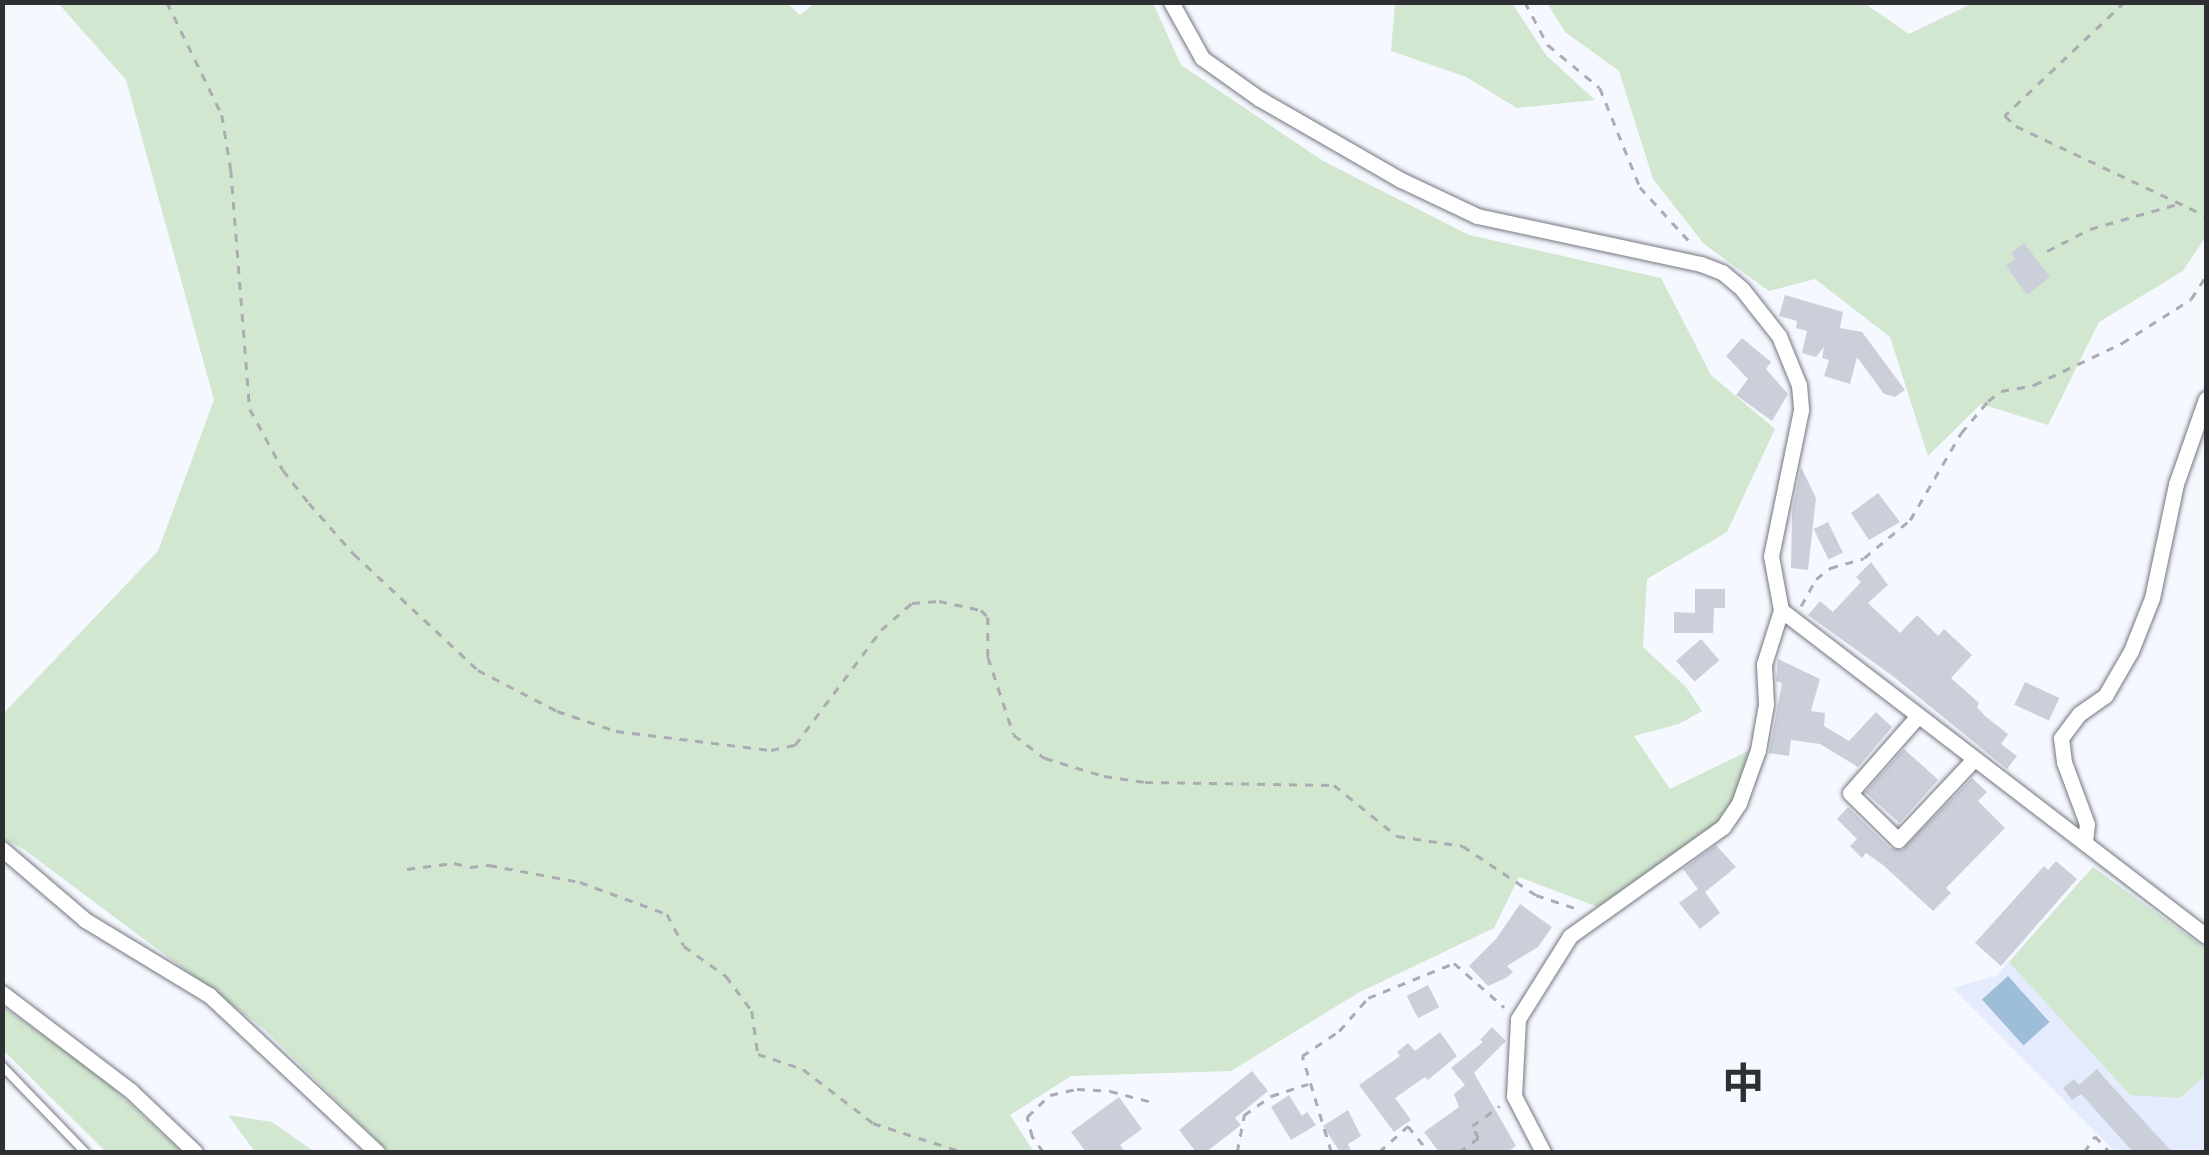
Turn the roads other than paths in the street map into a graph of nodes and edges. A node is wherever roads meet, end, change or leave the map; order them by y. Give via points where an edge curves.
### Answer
1 (1171, 2) edge
2 (2206, 399) edge
3 (1786, 616) junction
4 (1917, 718) junction
5 (1973, 760) junction
6 (2085, 842) junction
7 (2, 850) edge
8 (2206, 936) edge
9 (2, 993) edge
10 (2, 1066) edge
11 (85, 1152) edge
12 (195, 1152) edge
13 (377, 1152) edge
14 (1543, 1152) edge

1 - 3 street via 1202,58 1402,180 1477,216 1722,272 1764,314 1799,385 1800,410 1770,556
2 - 6 street via 2176,484 2152,598 2131,651 2105,696 2061,738 2087,824
3 - 4 street
3 - 14 street via 1764,664 1758,750 1739,803 1723,827 1570,936 1518,1020 1514,1096
4 - 5 street
4 - 5 street via 1850,793 1898,840
5 - 6 street
6 - 8 street
7 - 13 street via 85,920 209,996
9 - 12 street via 131,1091
10 - 11 lane

